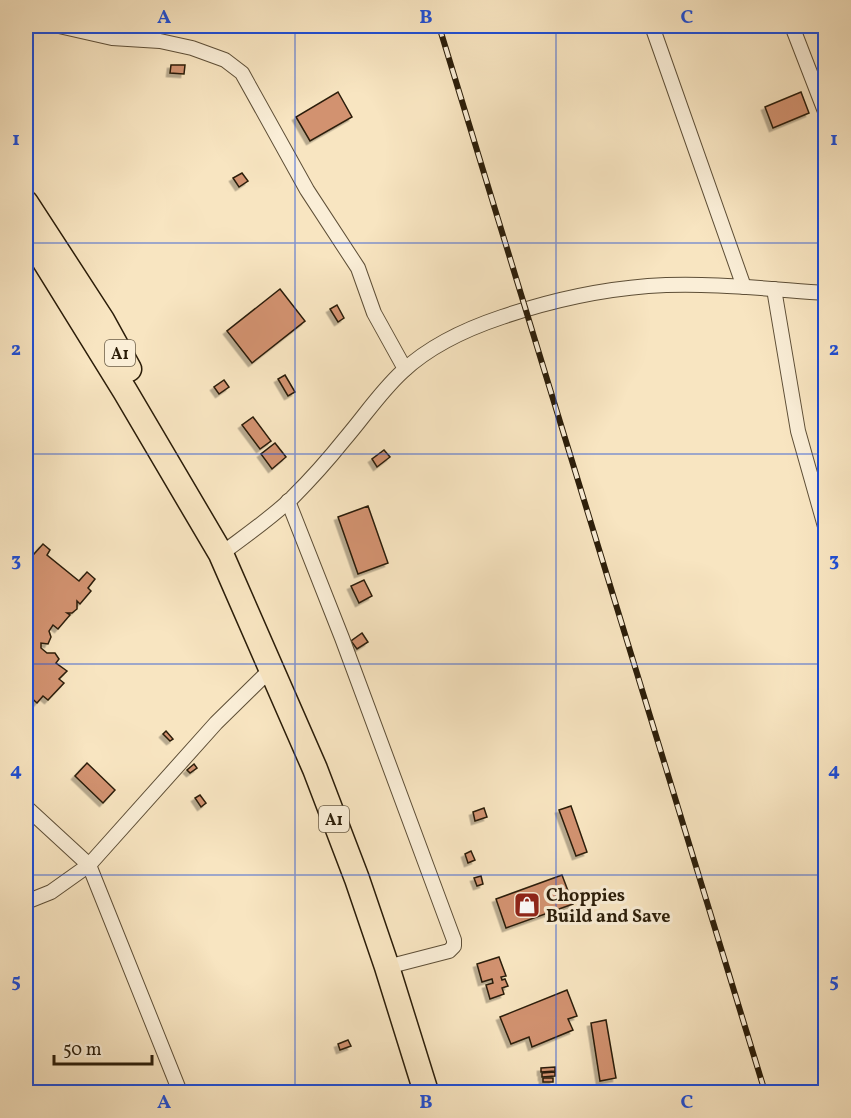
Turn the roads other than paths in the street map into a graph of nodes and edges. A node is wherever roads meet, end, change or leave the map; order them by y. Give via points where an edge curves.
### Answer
1 (59, 26) edge
2 (652, 26) edge
3 (792, 26) edge
4 (825, 114) edge
5 (26, 203) edge
6 (26, 231) edge
7 (744, 287) junction
8 (774, 289) junction
9 (825, 293) edge
10 (405, 369) junction
11 (288, 501) junction
12 (197, 512) junction
13 (825, 530) edge
14 (221, 554) junction
15 (271, 669) junction
16 (26, 807) edge
17 (89, 865) junction
18 (26, 902) edge
19 (387, 967) junction
20 (180, 1092) edge
21 (426, 1092) edge

1 - 10 street via 112,38 192,48 225,60 242,74 307,190 358,268 374,313
2 - 7 street
3 - 4 street
5 - 12 highway, A1 via 102,320 172,448
6 - 12 highway, A1
7 - 8 street
7 - 10 street via 649,286 571,297 468,328
8 - 9 street
8 - 13 street via 798,431
10 - 11 street
11 - 14 street
11 - 19 street via 454,940 449,951
12 - 14 highway, A1
14 - 15 highway, A1
15 - 17 street via 216,723
15 - 19 highway, A1 via 315,769
16 - 17 street
17 - 18 street via 51,892
17 - 20 street
19 - 21 highway, A1

